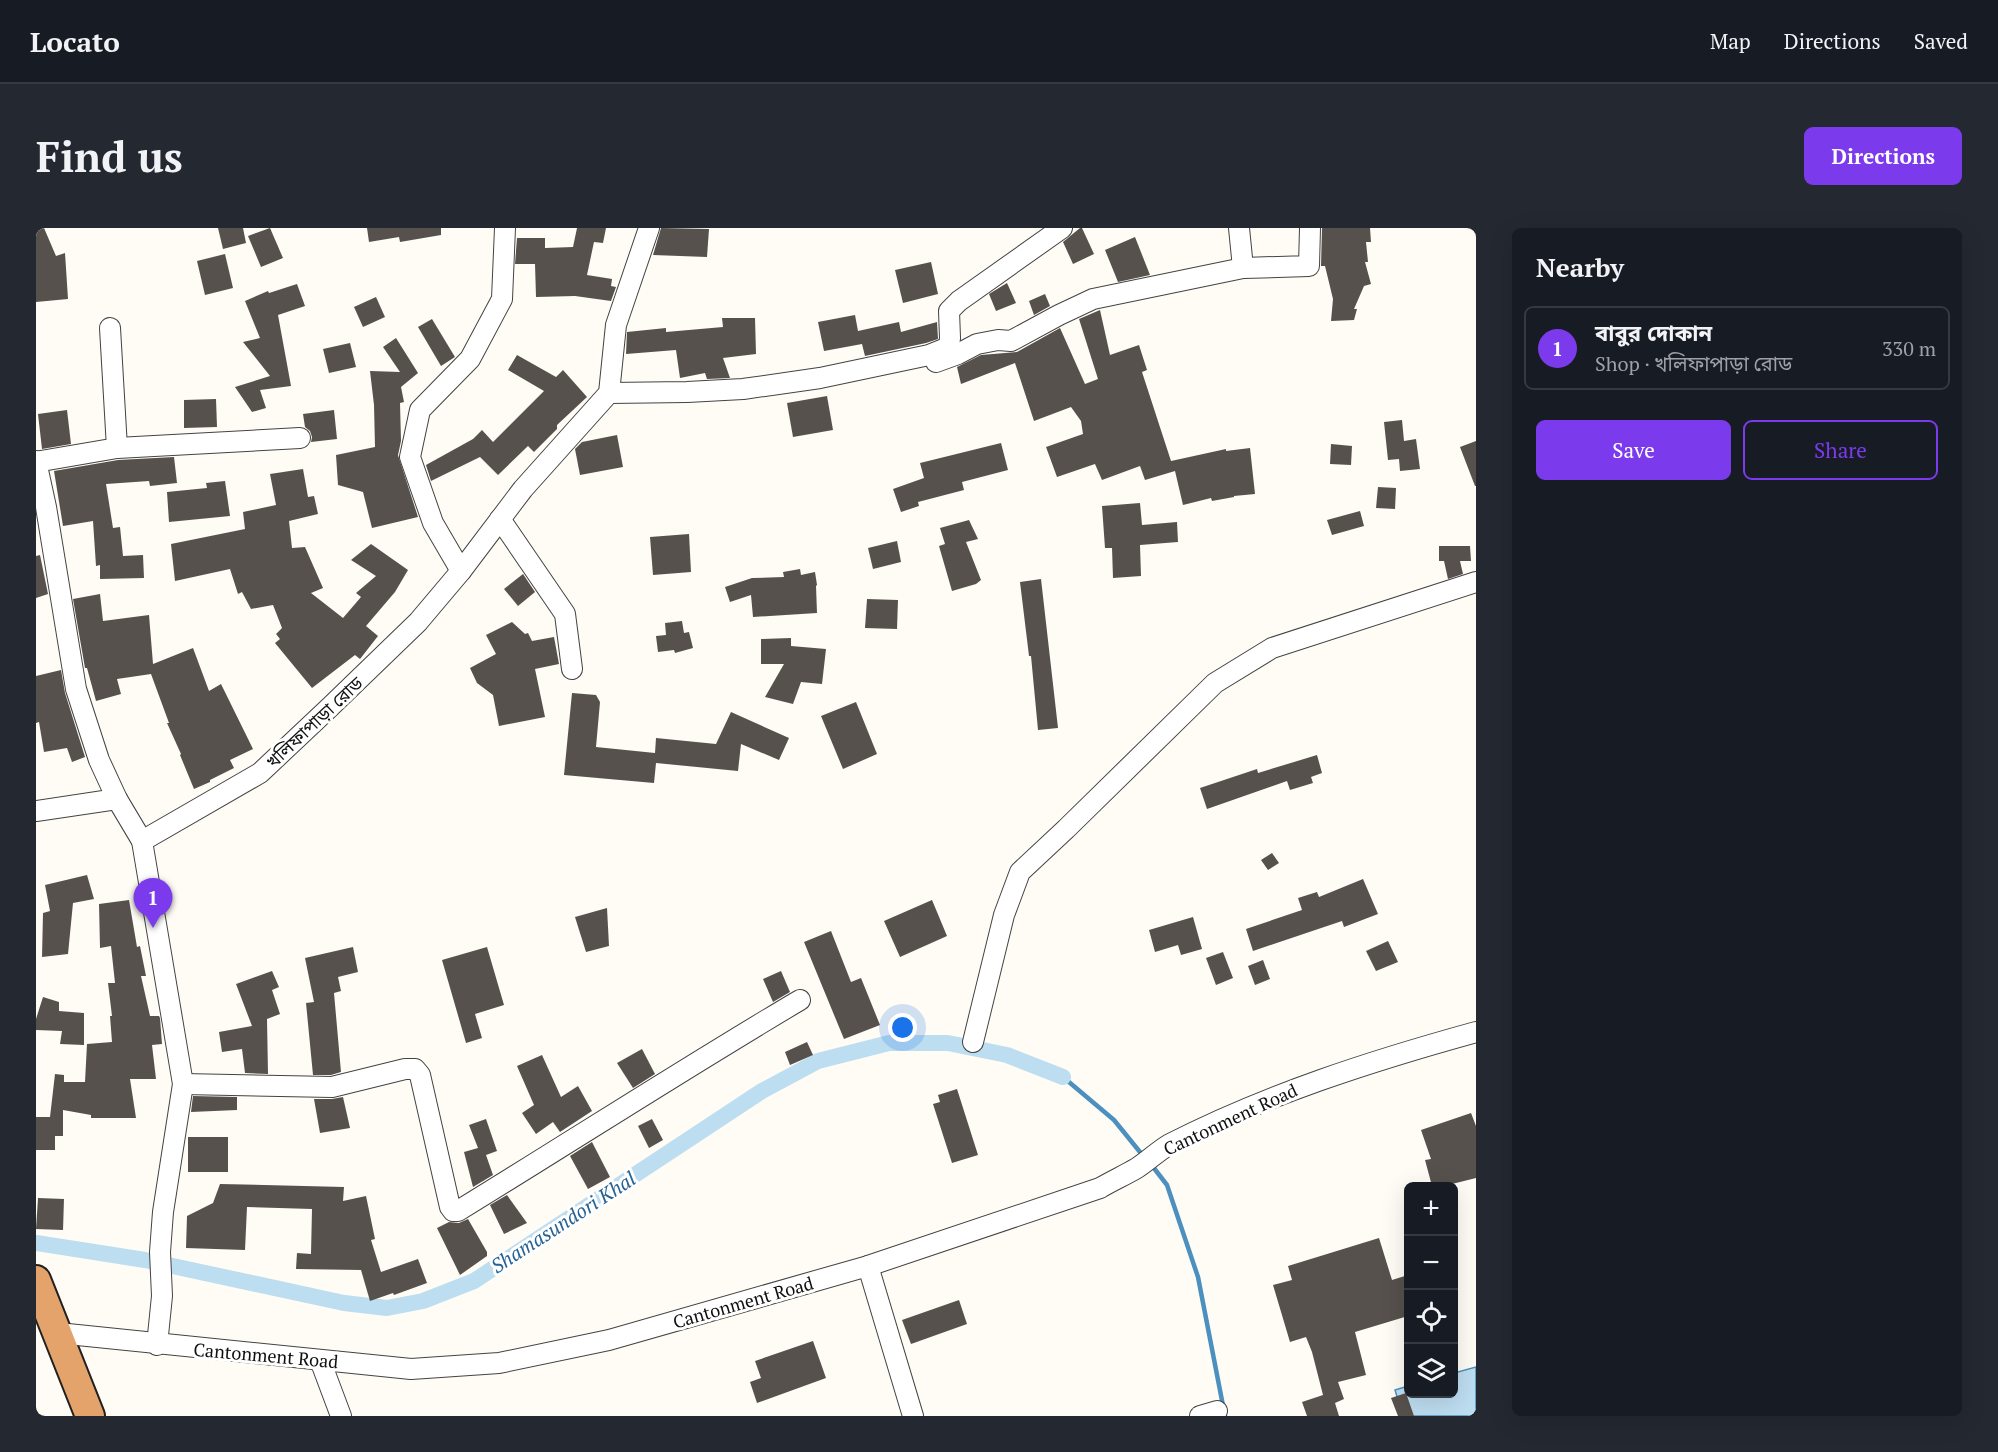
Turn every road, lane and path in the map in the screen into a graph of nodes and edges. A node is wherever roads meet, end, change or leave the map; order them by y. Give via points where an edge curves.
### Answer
1 (505, 228) edge
2 (650, 228) edge
3 (1062, 228) edge
4 (1239, 228) edge
5 (1310, 228) edge
6 (1243, 268) junction
7 (110, 328) dead end
8 (929, 355) junction
9 (609, 393) junction
10 (300, 438) dead end
11 (117, 448) junction
12 (36, 462) edge
13 (500, 519) junction
14 (461, 571) junction
15 (1476, 582) edge
16 (572, 669) dead end
17 (117, 799) junction
18 (36, 811) edge
19 (142, 842) junction
20 (800, 1000) dead end
21 (1476, 1032) edge
22 (973, 1042) dead end
23 (183, 1084) junction
24 (868, 1266) junction
25 (37, 1281) edge
26 (45, 1327) edge
27 (157, 1345) junction
28 (320, 1360) junction
29 (72, 1416) edge
30 (90, 1416) edge
31 (341, 1416) edge
32 (913, 1416) edge

1 - 14 street via 502,298 470,359 420,410 410,457 433,523
2 - 9 street via 616,325
3 - 8 street via 958,301 949,310 949,347
4 - 6 street
5 - 6 street via 1309,266
6 - 8 street via 1094,299 1011,341 977,344 933,363
7 - 11 street
8 - 9 street via 744,389
9 - 13 street, খলিফাপাড়া রোড
10 - 11 street
11 - 12 street
12 - 17 street via 76,689 99,760
13 - 14 street, খলিফাপাড়া রোড
13 - 16 street via 565,614
14 - 19 street, খলিফাপাড়া রোড via 418,622 260,773
15 - 22 street via 1272,648 1215,683 1020,872 1004,915
17 - 18 street
17 - 19 street
19 - 23 street
20 - 23 street via 458,1211 450,1207 416,1070 405,1069 332,1087
21 - 24 street, Cantonment Road via 1302,1085 1167,1146 1100,1188
23 - 27 street via 167,1178
24 - 28 street, Cantonment Road via 609,1340 499,1363 411,1369
24 - 32 street
25 - 26 highway
26 - 27 street, Cantonment Road
26 - 29 highway
26 - 30 highway
27 - 28 street, Cantonment Road
28 - 31 street

